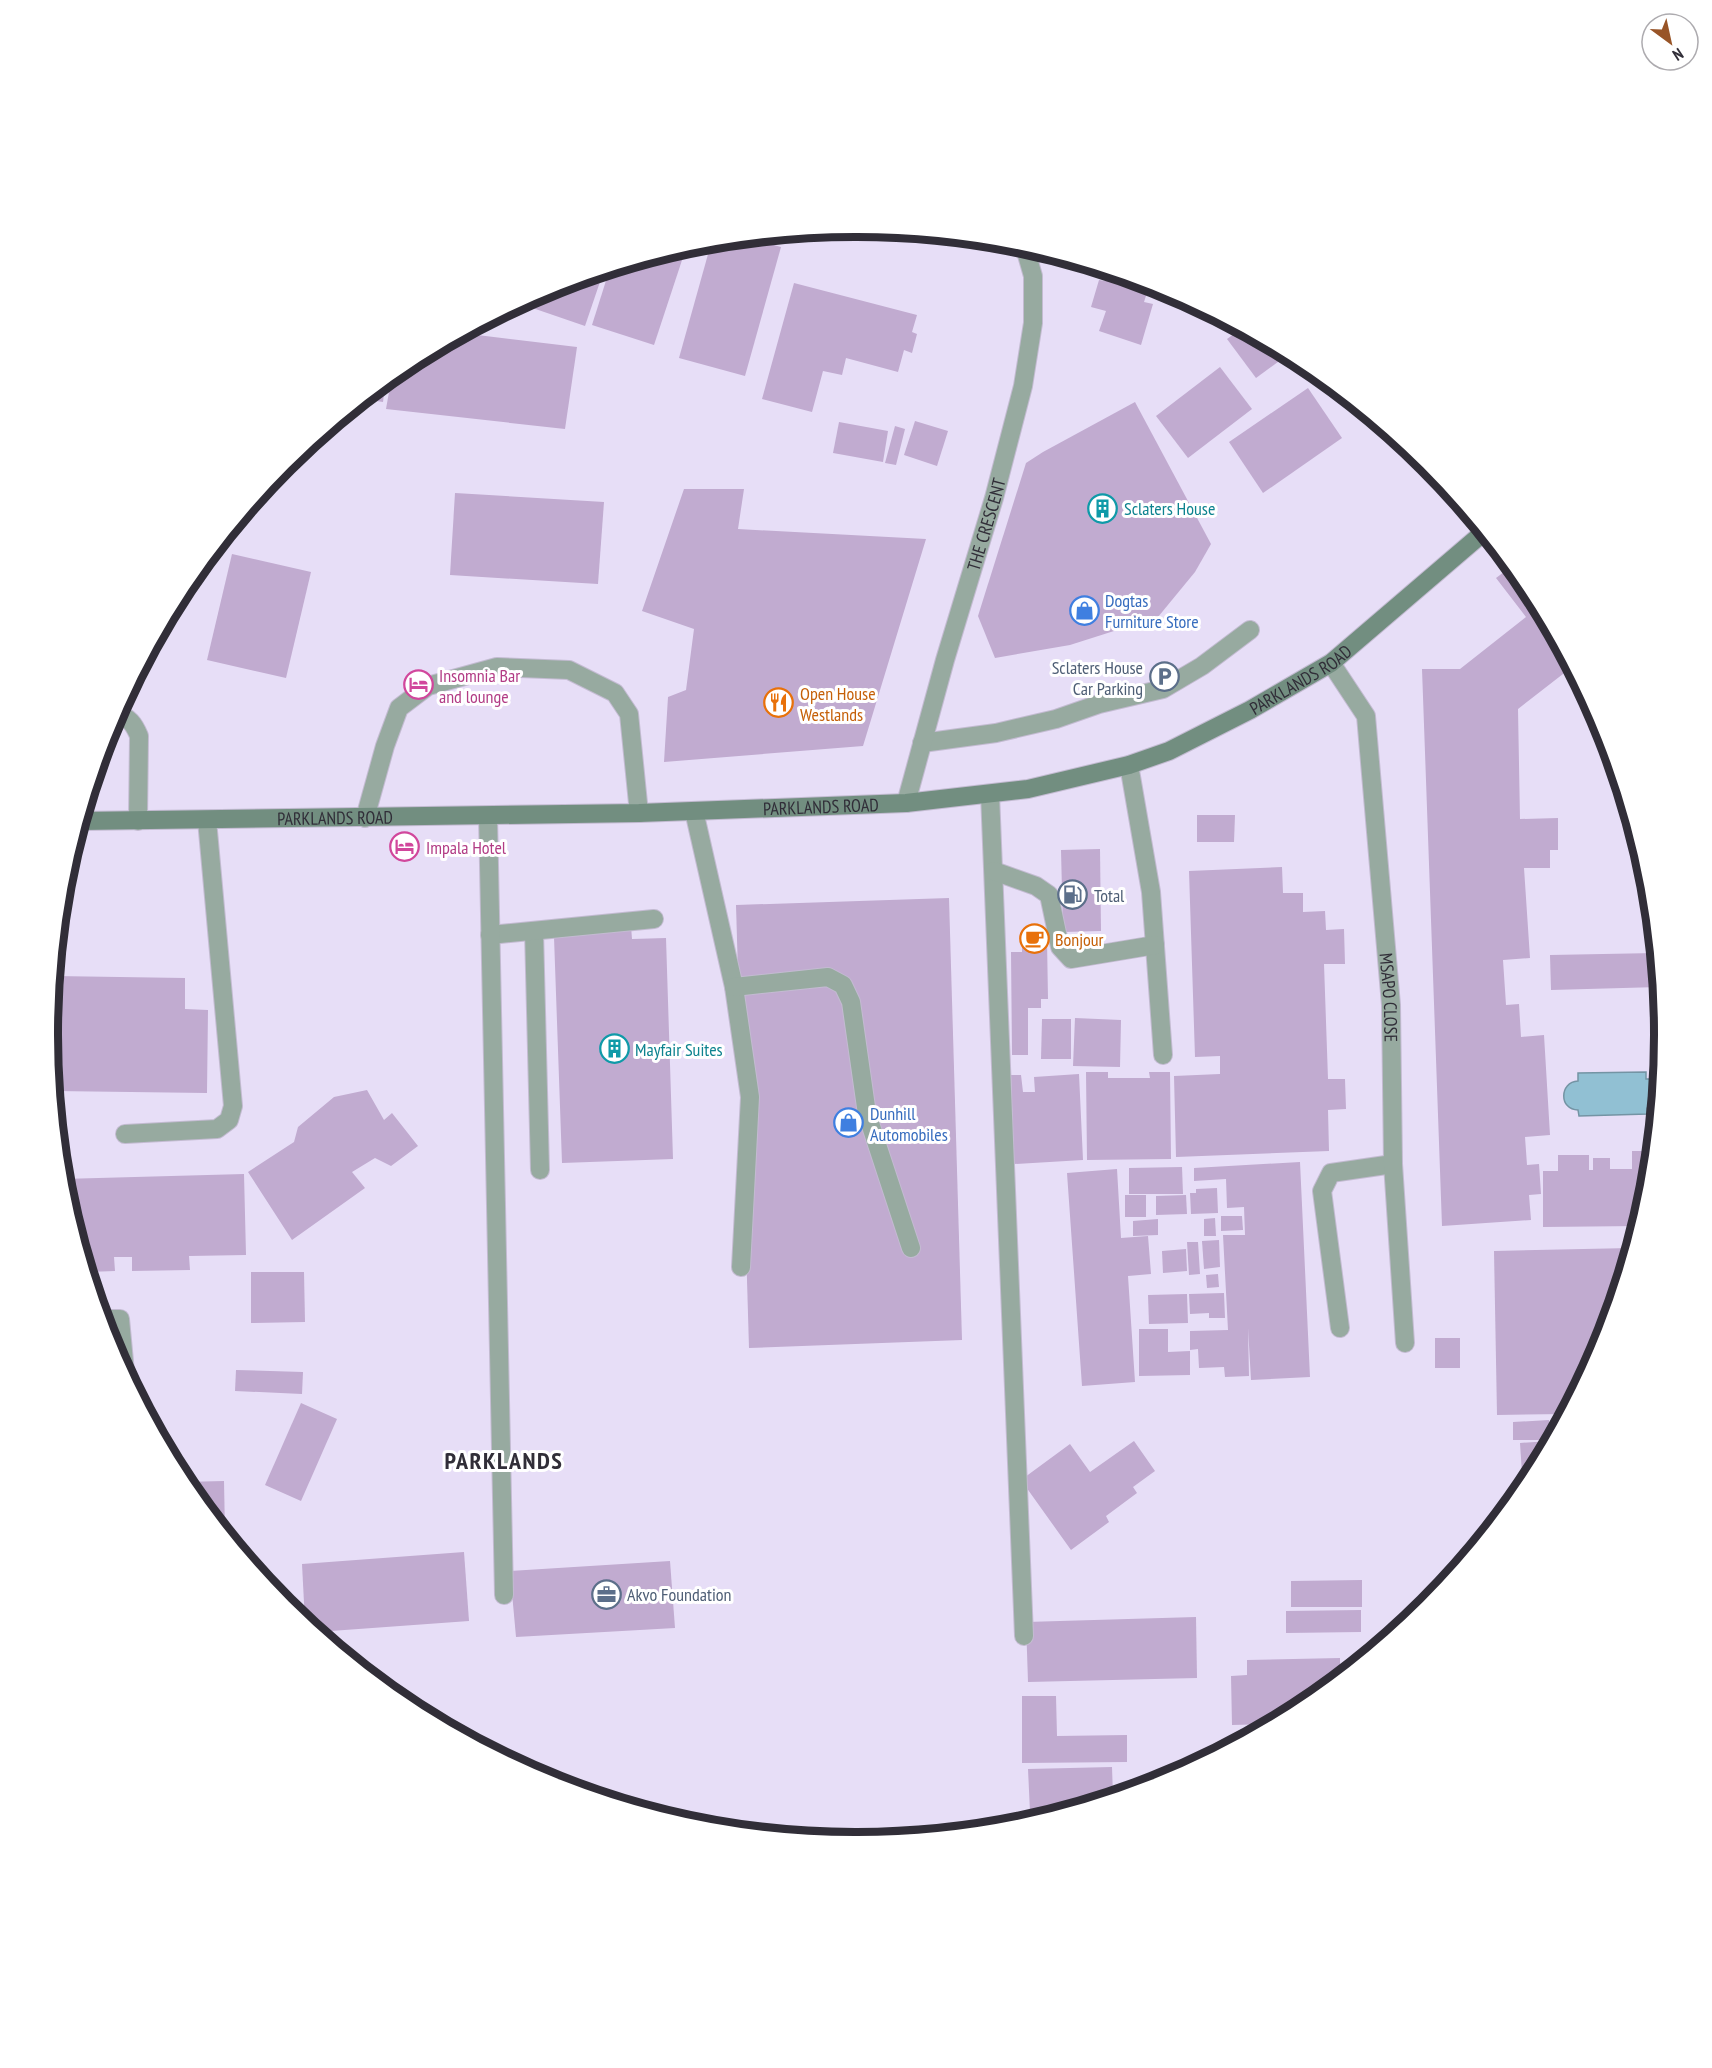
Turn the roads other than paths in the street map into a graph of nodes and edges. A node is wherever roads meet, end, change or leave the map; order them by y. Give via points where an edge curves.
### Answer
1 (1027, 256) edge
2 (1479, 536) edge
3 (1250, 630) dead end
4 (1330, 663) junction
5 (125, 716) edge
6 (922, 742) junction
7 (1129, 765) junction
8 (990, 794) junction
9 (906, 803) junction
10 (694, 811) junction
11 (639, 813) junction
12 (488, 816) junction
13 (365, 818) junction
14 (207, 820) junction
15 (88, 821) edge
16 (138, 821) junction
17 (994, 871) junction
18 (654, 919) dead end
19 (534, 931) junction
20 (490, 935) junction
21 (1155, 945) junction
22 (734, 987) junction
23 (1163, 1055) dead end
24 (125, 1134) dead end
25 (1393, 1164) junction
26 (540, 1170) dead end
27 (911, 1248) dead end
28 (741, 1267) dead end
29 (112, 1319) edge
30 (1340, 1328) dead end
31 (1404, 1343) dead end
32 (122, 1346) edge
33 (504, 1595) dead end
34 (1024, 1636) dead end

1 - 6 street, THE CRESCENT via 1033,276 1033,323 1023,386
2 - 4 main road, PARKLANDS ROAD
3 - 6 street via 1163,689 996,733
4 - 7 main road, PARKLANDS ROAD via 1250,710 1169,751
4 - 25 street, MSAPO CLOSE via 1366,716 1391,1005
5 - 16 street via 139,736
6 - 9 street, THE CRESCENT
7 - 8 main road, PARKLANDS ROAD
7 - 21 street via 1151,892
8 - 9 main road, PARKLANDS ROAD
8 - 17 street
9 - 10 main road, PARKLANDS ROAD
10 - 11 main road, PARKLANDS ROAD
10 - 22 street
11 - 12 main road, PARKLANDS ROAD
11 - 13 street via 630,714 615,693 569,670 497,667 428,686 399,708
12 - 13 main road, PARKLANDS ROAD
12 - 20 street
13 - 14 main road, PARKLANDS ROAD
14 - 16 main road, PARKLANDS ROAD
14 - 24 street via 233,1106 229,1120 217,1129
15 - 16 main road, PARKLANDS ROAD
17 - 21 street via 1036,886 1049,895 1060,947 1071,958
17 - 34 street
18 - 19 street
19 - 20 street
19 - 26 street
20 - 33 street
21 - 23 street
22 - 27 street via 828,977 843,985 850,1002 867,1114
22 - 28 street via 750,1097
25 - 30 street via 1331,1173 1322,1191
25 - 31 street, MSAPO CLOSE
29 - 32 street via 120,1319

